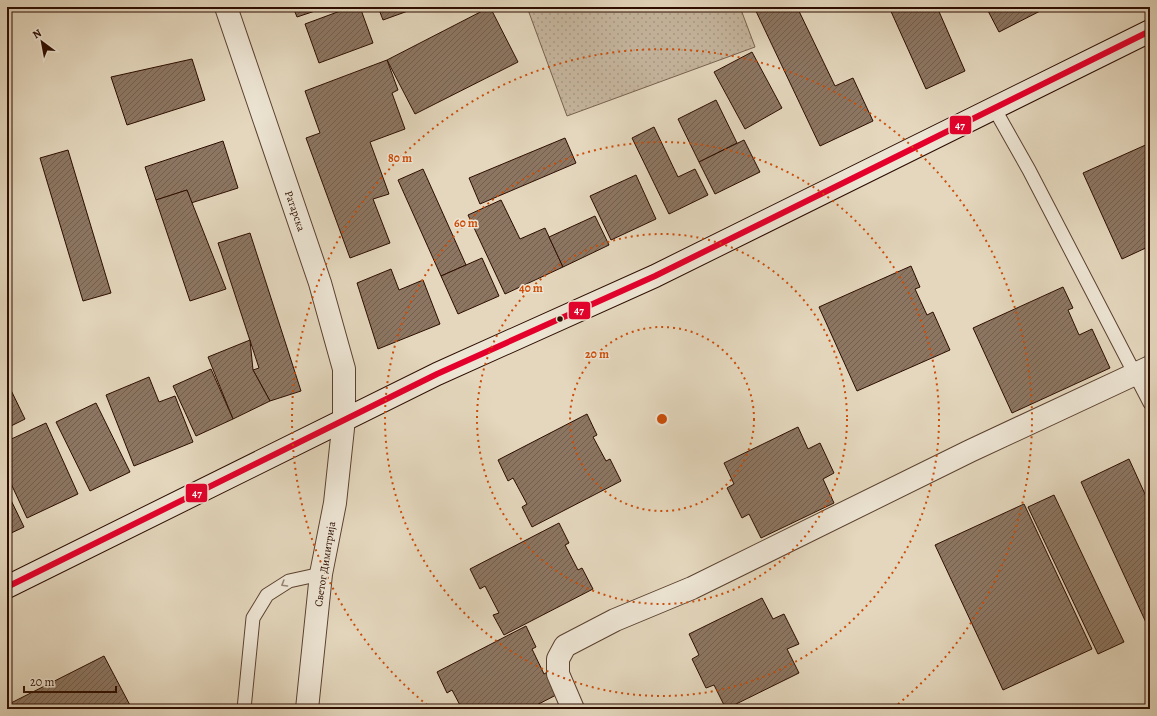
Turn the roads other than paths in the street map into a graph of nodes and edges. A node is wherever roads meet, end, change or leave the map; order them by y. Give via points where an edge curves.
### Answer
1 (226, 7) edge
2 (1150, 31) edge
3 (994, 108) junction
4 (1143, 370) edge
5 (1150, 403) edge
6 (344, 419) junction
7 (321, 574) junction
8 (7, 587) edge
9 (244, 709) edge
10 (307, 709) edge
11 (573, 709) edge

1 - 6 street, Ратарска via 320,284 344,369
2 - 3 street
3 - 4 lane
3 - 6 street via 655,276 437,374
4 - 5 lane
4 - 11 street via 984,444 692,588 615,620 575,640 565,646 558,659 558,674
6 - 7 street, Светог Димитрија via 335,503
6 - 8 street
7 -> 9 lane via 289,581 266,595 253,618
7 - 10 street, Светог Димитрија

